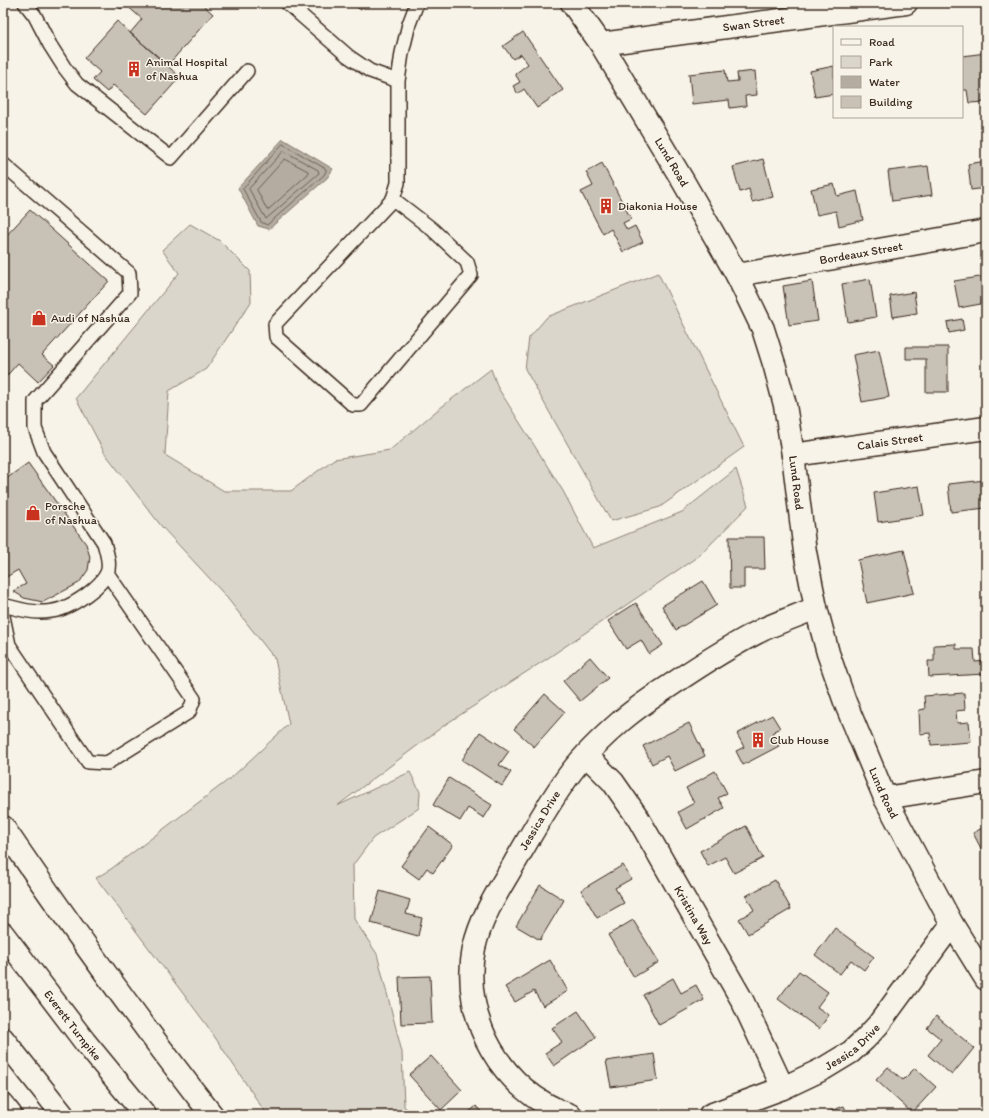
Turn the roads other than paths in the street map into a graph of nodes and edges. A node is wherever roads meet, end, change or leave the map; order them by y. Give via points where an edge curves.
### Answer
1 (25, 3) edge
2 (287, 3) edge
3 (417, 3) edge
4 (572, 3) edge
5 (906, 3) edge
6 (833, 8) edge
7 (601, 44) junction
8 (247, 70) dead end
9 (398, 81) junction
10 (3, 164) edge
11 (393, 199) junction
12 (986, 231) edge
13 (737, 275) junction
14 (986, 428) edge
15 (794, 455) junction
16 (107, 573) junction
17 (3, 605) edge
18 (816, 608) junction
19 (3, 616) edge
20 (586, 755) junction
21 (986, 782) edge
22 (885, 798) junction
23 (3, 827) edge
24 (952, 924) junction
25 (3, 934) edge
26 (986, 979) edge
27 (3, 1040) edge
28 (783, 1088) junction
29 (3, 1105) edge
30 (717, 1114) edge
31 (11, 1115) edge
32 (63, 1115) edge
33 (145, 1115) edge
34 (212, 1115) edge
35 (570, 1115) edge

1 - 8 lane via 77,84 171,158
2 - 9 lane via 348,56 370,71
3 - 9 lane via 409,24
4 - 7 main road, Lund Road
5 - 6 main road, Swan Street
6 - 7 main road, Swan Street
7 - 13 main road, Lund Road
9 - 11 lane via 398,183
10 - 16 lane via 129,273 130,293 35,401 35,428 44,452 104,543 108,558
11 - 11 lane via 432,229 467,262 472,275 361,405 353,405 276,337 275,324
12 - 13 main road, Bordeaux Street
13 - 15 main road, Lund Road via 763,329 785,405
14 - 15 main road, Calais Street
15 - 18 main road, Lund Road via 805,552
16 - 17 lane via 83,598 61,609 40,612
16 - 19 lane via 194,699 189,712 107,763 88,762 10,645
18 - 20 main road, Jessica Drive via 766,628 716,655 620,722
18 - 22 main road, Lund Road via 845,702
20 - 28 main road, Kristina Way via 613,782 638,818 742,1000
20 - 35 main road, Jessica Drive via 547,807 489,906 474,948 472,971 476,1015 495,1055 524,1089 542,1102
21 - 22 main road
22 - 24 main road, Lund Road
23 - 34 main road via 108,978
24 - 26 main road, Lund Road
24 - 28 main road, Jessica Drive via 866,1039 851,1052 823,1069
25 - 33 main road, Everett Turnpike via 85,1042
27 - 32 main road
28 - 30 main road, Jessica Drive
29 - 31 main road

